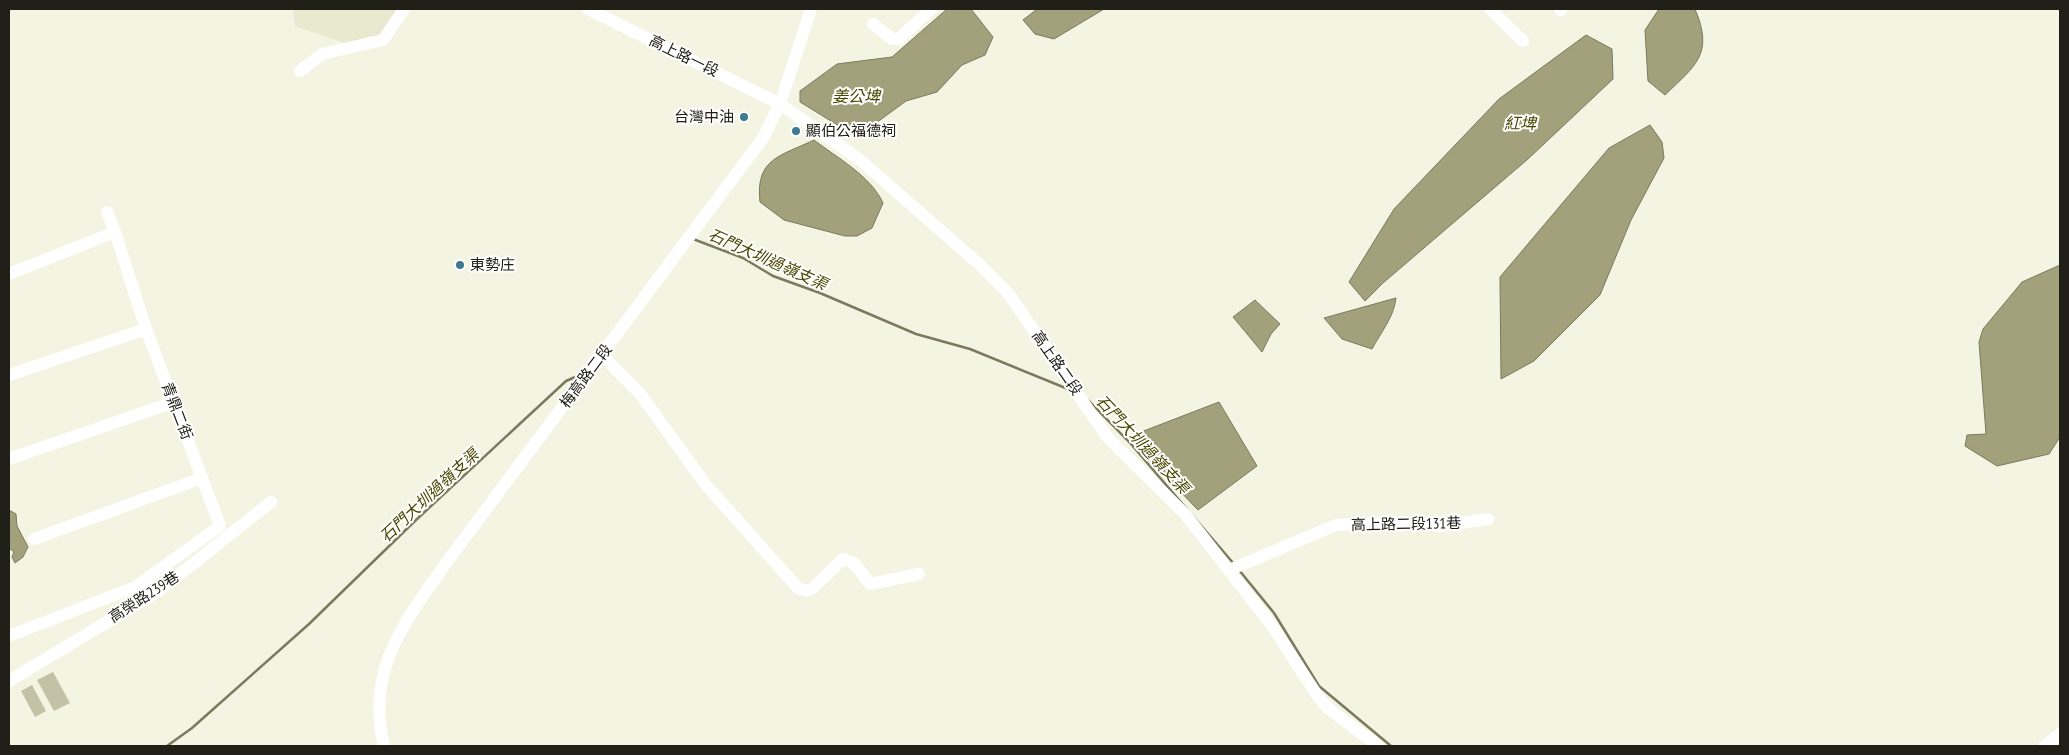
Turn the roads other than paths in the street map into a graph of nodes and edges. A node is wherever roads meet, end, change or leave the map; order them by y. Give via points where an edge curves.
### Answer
1 (404, 9) edge
2 (588, 9) edge
3 (811, 9) edge
4 (931, 9) edge
5 (1490, 9) edge
6 (873, 24) dead end
7 (1523, 41) dead end
8 (300, 71) dead end
9 (780, 104) junction
10 (107, 212) dead end
11 (115, 232) junction
12 (9, 274) edge
13 (146, 329) junction
14 (604, 358) junction
15 (9, 375) edge
16 (174, 402) junction
17 (9, 459) edge
18 (202, 478) junction
19 (270, 502) dead end
20 (1488, 519) dead end
21 (34, 539) dead end
22 (1234, 568) junction
23 (919, 574) dead end
24 (9, 636) edge
25 (9, 681) edge
26 (2060, 734) edge
27 (384, 746) edge
28 (1378, 746) edge
29 (2044, 746) edge

1 - 8 street via 383,40 322,54
2 - 9 street, 高上路一段
3 - 9 street, 梅高路二段
4 - 6 street via 899,39 892,39
5 - 7 street
9 - 14 street, 梅高路二段 via 763,138
9 - 22 street, 高上路二段 via 859,159 1008,293 1108,438
10 - 11 street, 青鼎二街
11 - 12 street
11 - 13 street, 青鼎二街
13 - 15 street
13 - 16 street, 青鼎二街
14 - 23 street via 641,395 706,485 798,588 806,591 813,588 843,559 854,563 870,584
14 - 27 street, 梅高路二段 via 589,371 403,625 383,673 378,696 378,723
16 - 17 street
16 - 18 street, 青鼎二街
18 - 21 street
18 - 24 street, 青鼎二街 via 220,526 135,587
19 - 25 street, 高榮路239巷 via 160,590
20 - 22 street, 高上路二段131巷 via 1440,526 1404,522 1336,525
22 - 28 street, 高上路二段 via 1319,698
26 - 29 street

